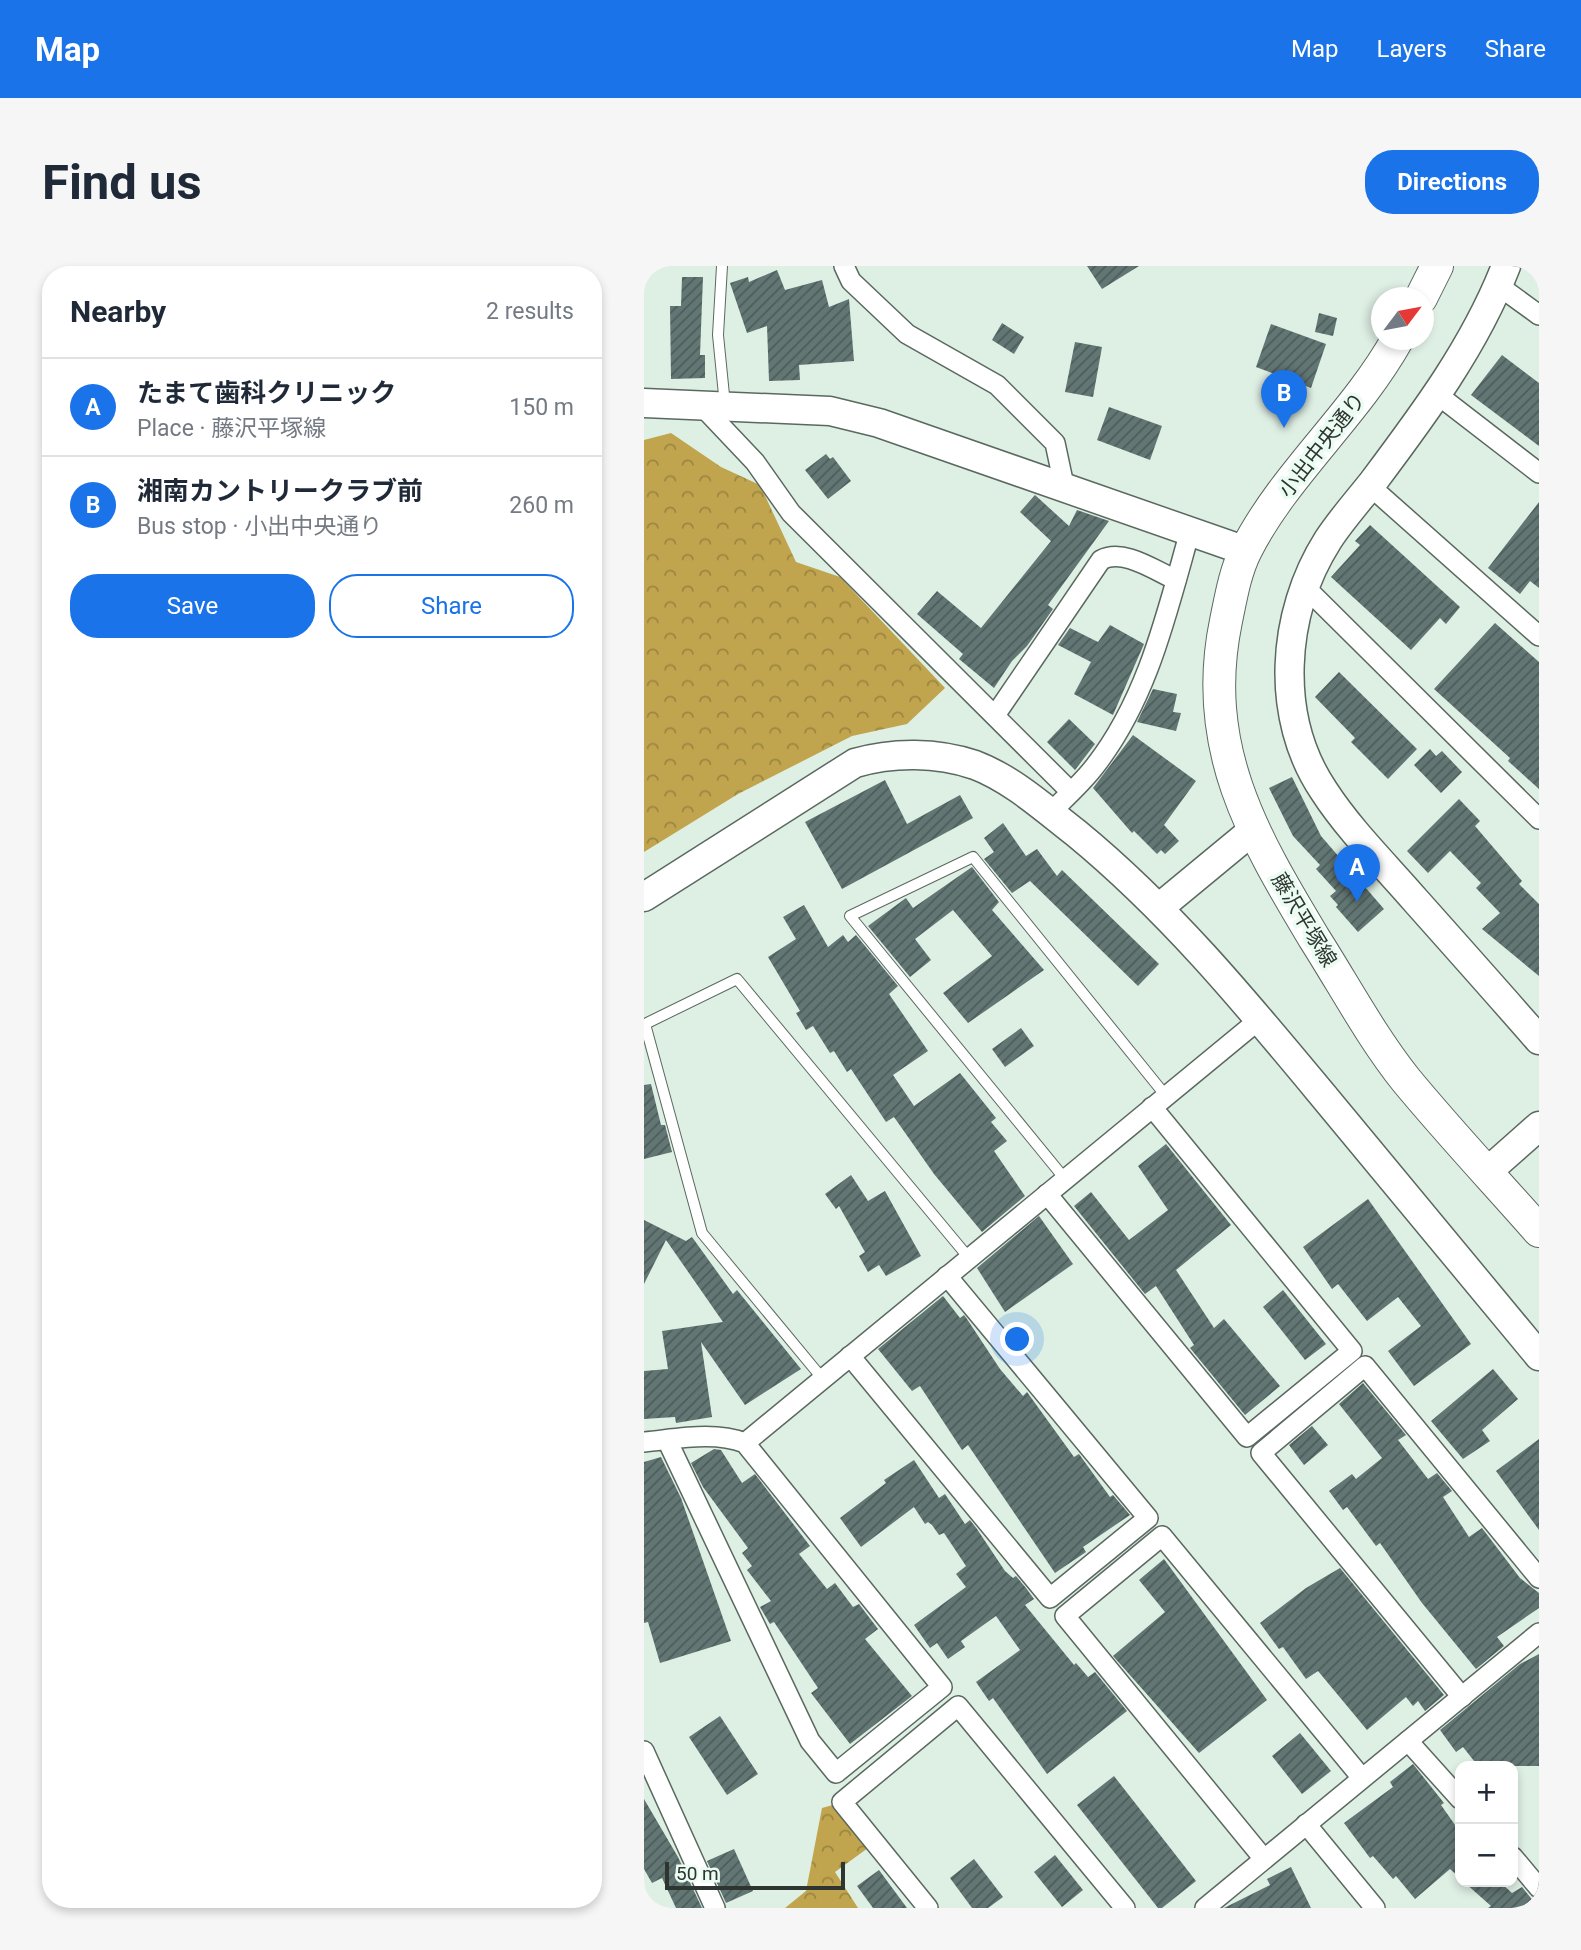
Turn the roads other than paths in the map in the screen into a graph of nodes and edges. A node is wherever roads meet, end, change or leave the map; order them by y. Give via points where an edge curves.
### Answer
1 (722, 266) edge
2 (844, 266) edge
3 (1437, 266) edge
4 (1502, 276) edge
5 (1426, 287) edge
6 (1539, 315) edge
7 (1391, 350) edge
8 (1438, 395) junction
9 (644, 403) edge
10 (713, 405) junction
11 (1539, 473) edge
12 (1370, 486) junction
13 (1065, 490) junction
14 (1190, 531) junction
15 (1246, 551) junction
16 (1176, 580) junction
17 (1304, 586) junction
18 (1539, 636) edge
19 (996, 714) junction
20 (1071, 792) junction
21 (1050, 813) junction
22 (1539, 820) edge
23 (1252, 831) junction
24 (644, 897) edge
25 (1160, 907) junction
26 (1260, 1019) junction
27 (1539, 1040) edge
28 (1159, 1102) junction
29 (1539, 1126) edge
30 (1488, 1172) junction
31 (1065, 1178) junction
32 (1047, 1194) junction
33 (1539, 1231) edge
34 (969, 1258) junction
35 (947, 1276) junction
36 (850, 1356) junction
37 (1539, 1356) edge
38 (822, 1378) junction
39 (667, 1440) junction
40 (644, 1442) edge
41 (745, 1443) junction
42 (1539, 1578) edge
43 (1539, 1633) edge
44 (1462, 1697) junction
45 (1408, 1741) junction
46 (644, 1751) edge
47 (1363, 1778) junction
48 (1455, 1793) edge
49 (1306, 1824) junction
50 (1264, 1859) junction
51 (1518, 1863) edge
52 (1539, 1888) edge
53 (715, 1908) edge
54 (928, 1908) edge
55 (1125, 1908) edge
56 (1205, 1908) edge
57 (1375, 1908) edge

1 - 10 lane
2 - 13 street via 851,281 907,334 997,385 1055,443
3 - 5 main road
4 - 6 street
4 - 8 street
7 - 15 main road, 小出中央通り via 1367,388 1272,508
8 - 11 street
8 - 12 street
9 - 10 street
10 - 13 street via 830,411 878,423
10 - 19 street via 791,513
12 - 17 street via 1328,540
12 - 18 street
13 - 14 street
14 - 15 street
14 - 16 street
15 - 23 main road, 藤沢平塚線 via 1222,640 1219,696 1224,751
16 - 19 street via 1122,556 1111,554 1101,560
16 - 20 street via 1154,659 1128,713 1095,767
17 - 22 street
17 - 27 street via 1290,637 1290,687 1300,740 1322,789
19 - 20 street
20 - 21 street
21 - 24 street via 976,766 943,757 880,756 855,763 816,786
21 - 25 street
23 - 25 street
23 - 30 main road, 藤沢平塚線 via 1381,1045
25 - 26 street
26 - 28 street
26 - 37 street
28 - 31 street
28 - 31 lane via 973,857 850,916
28 - 32 street via 1352,1351 1247,1437
29 - 30 street
30 - 33 main road, 藤沢平塚線
31 - 32 street
32 - 34 street
34 - 35 street
34 - 38 lane via 737,979 645,1024 702,1233
35 - 36 street
35 - 36 street via 1147,1518 1051,1598
36 - 38 street
38 - 41 street
39 - 40 street
39 - 41 street via 727,1436
39 - 41 street via 810,1741 836,1773 942,1687
42 - 44 street via 1365,1366 1261,1453
43 - 44 street
44 - 45 street
45 - 47 street
45 - 48 street
46 - 53 street
47 - 49 street
47 - 50 street via 1162,1535 1065,1616
49 - 50 street
49 - 57 street
50 - 56 street
51 - 52 street
54 - 55 street via 842,1802 958,1706

